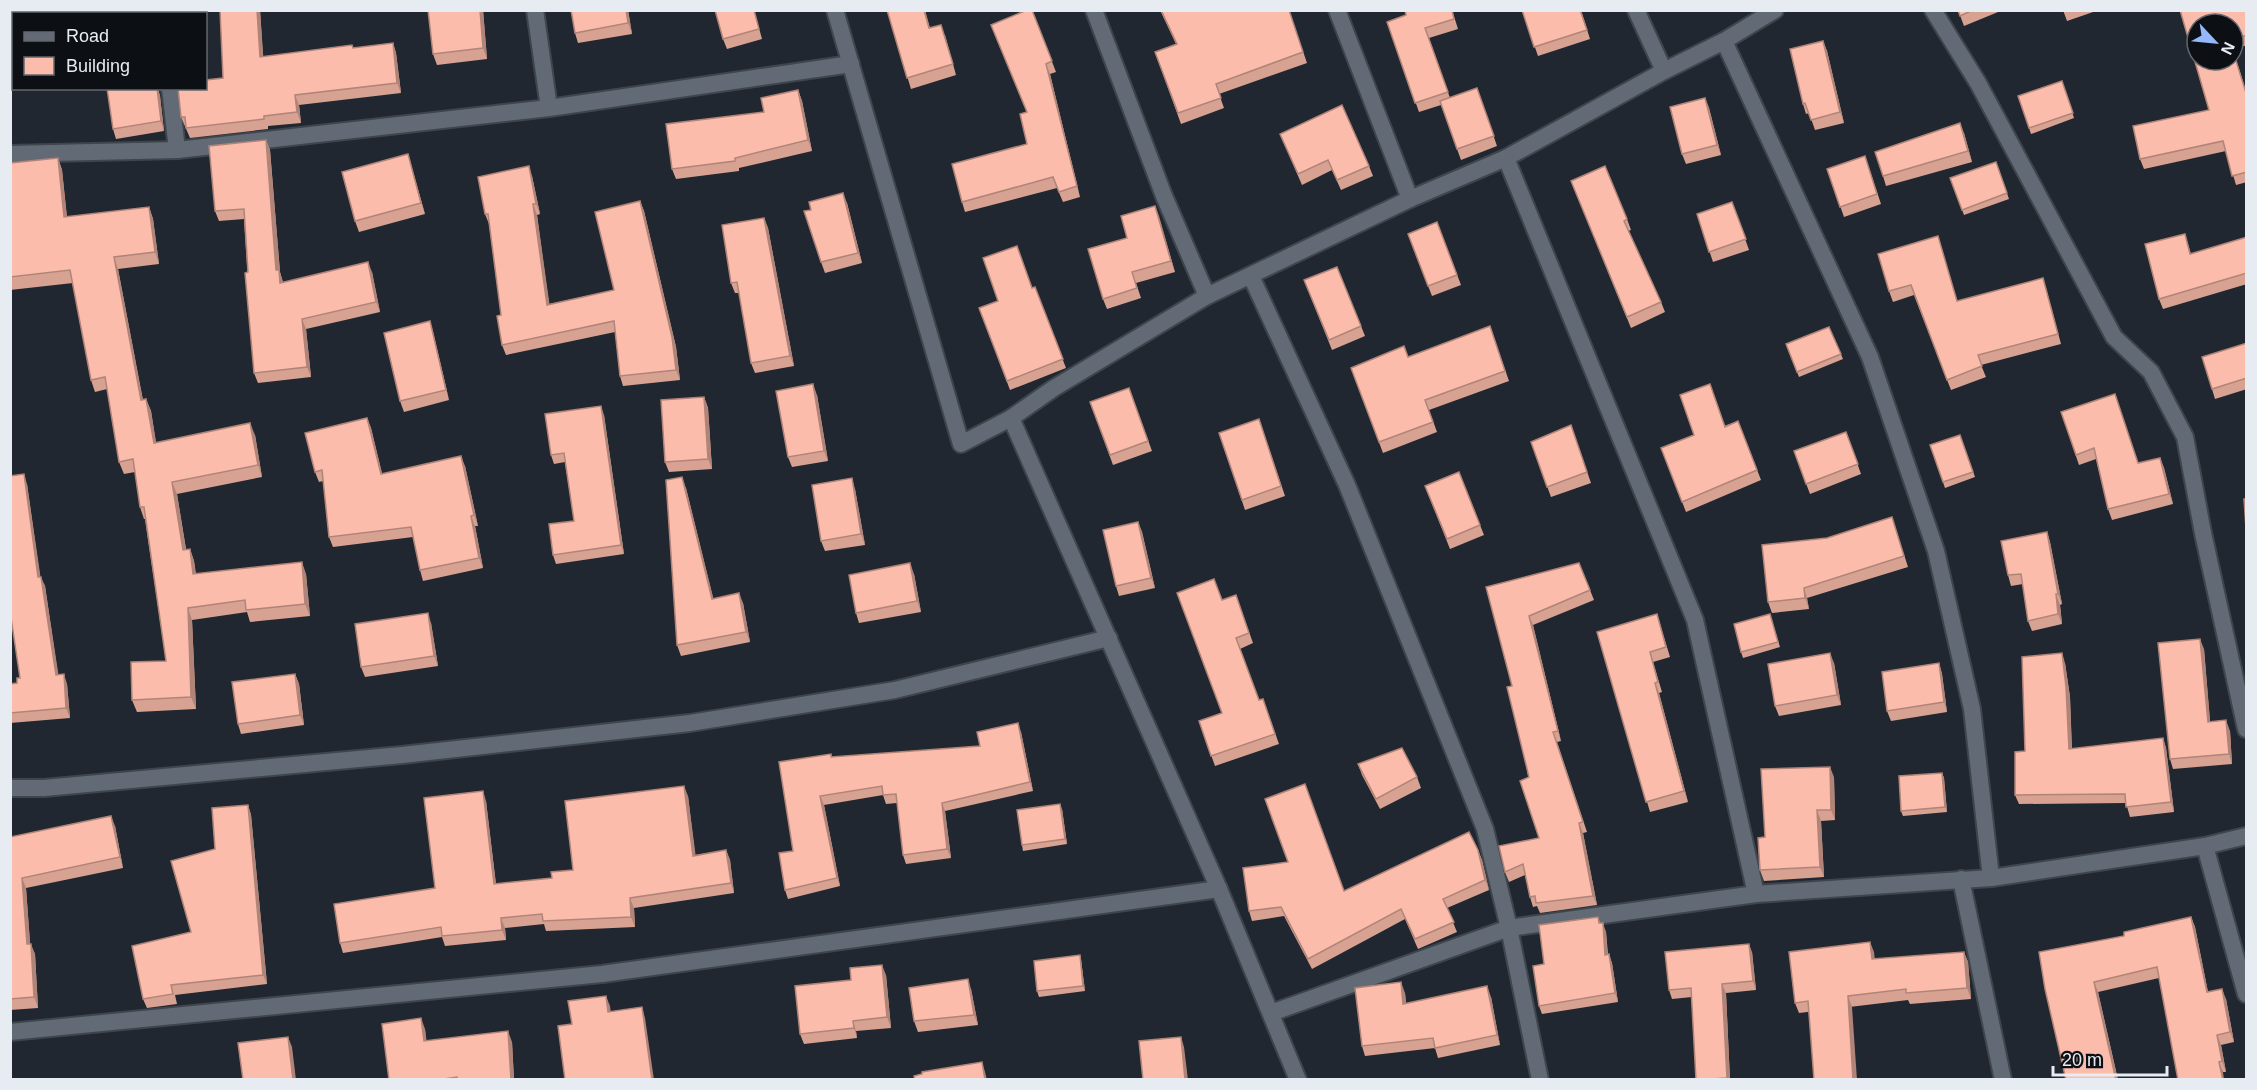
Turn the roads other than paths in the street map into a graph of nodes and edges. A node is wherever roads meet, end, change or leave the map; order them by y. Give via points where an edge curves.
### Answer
1 (535, 10) edge
2 (835, 10) edge
3 (1094, 10) edge
4 (1337, 10) edge
5 (1636, 10) edge
6 (1775, 10) edge
7 (1933, 10) edge
8 (1724, 40) junction
9 (851, 64) junction
10 (1664, 71) junction
11 (170, 90) edge
12 (549, 108) junction
13 (177, 150) junction
14 (10, 154) edge
15 (1506, 158) junction
16 (1410, 199) junction
17 (1251, 276) junction
18 (1207, 296) junction
19 (1011, 418) junction
20 (1109, 638) junction
21 (2247, 729) edge
22 (10, 788) edge
23 (2247, 836) edge
24 (2205, 846) junction
25 (1991, 878) junction
26 (1961, 879) junction
27 (1219, 889) junction
28 (1756, 894) junction
29 (1509, 928) junction
30 (2247, 994) edge
31 (1271, 1013) junction
32 (10, 1032) edge
33 (1298, 1080) edge
34 (1540, 1080) edge
35 (2003, 1080) edge

1 - 12 street
2 - 9 street
3 - 18 street via 1164,196
4 - 16 street
5 - 10 street
6 - 8 street
7 - 21 street via 1978,83 2114,337 2151,372 2185,437
8 - 10 street
8 - 25 street via 1870,357 1936,551 1972,709
9 - 12 street
9 - 19 street via 961,444
10 - 15 street
11 - 13 street
12 - 13 street
13 - 14 street
15 - 16 street
15 - 28 street via 1695,620
16 - 17 street
17 - 18 street
17 - 29 street via 1347,485 1485,829
18 - 19 street
19 - 20 street
20 - 22 street via 895,690 690,723 402,755
20 - 27 street
23 - 24 street
24 - 25 street
24 - 30 street
25 - 26 street
26 - 28 street
26 - 35 street
27 - 31 street
27 - 32 street via 602,974
28 - 29 street
29 - 31 street
29 - 34 street
31 - 33 street

